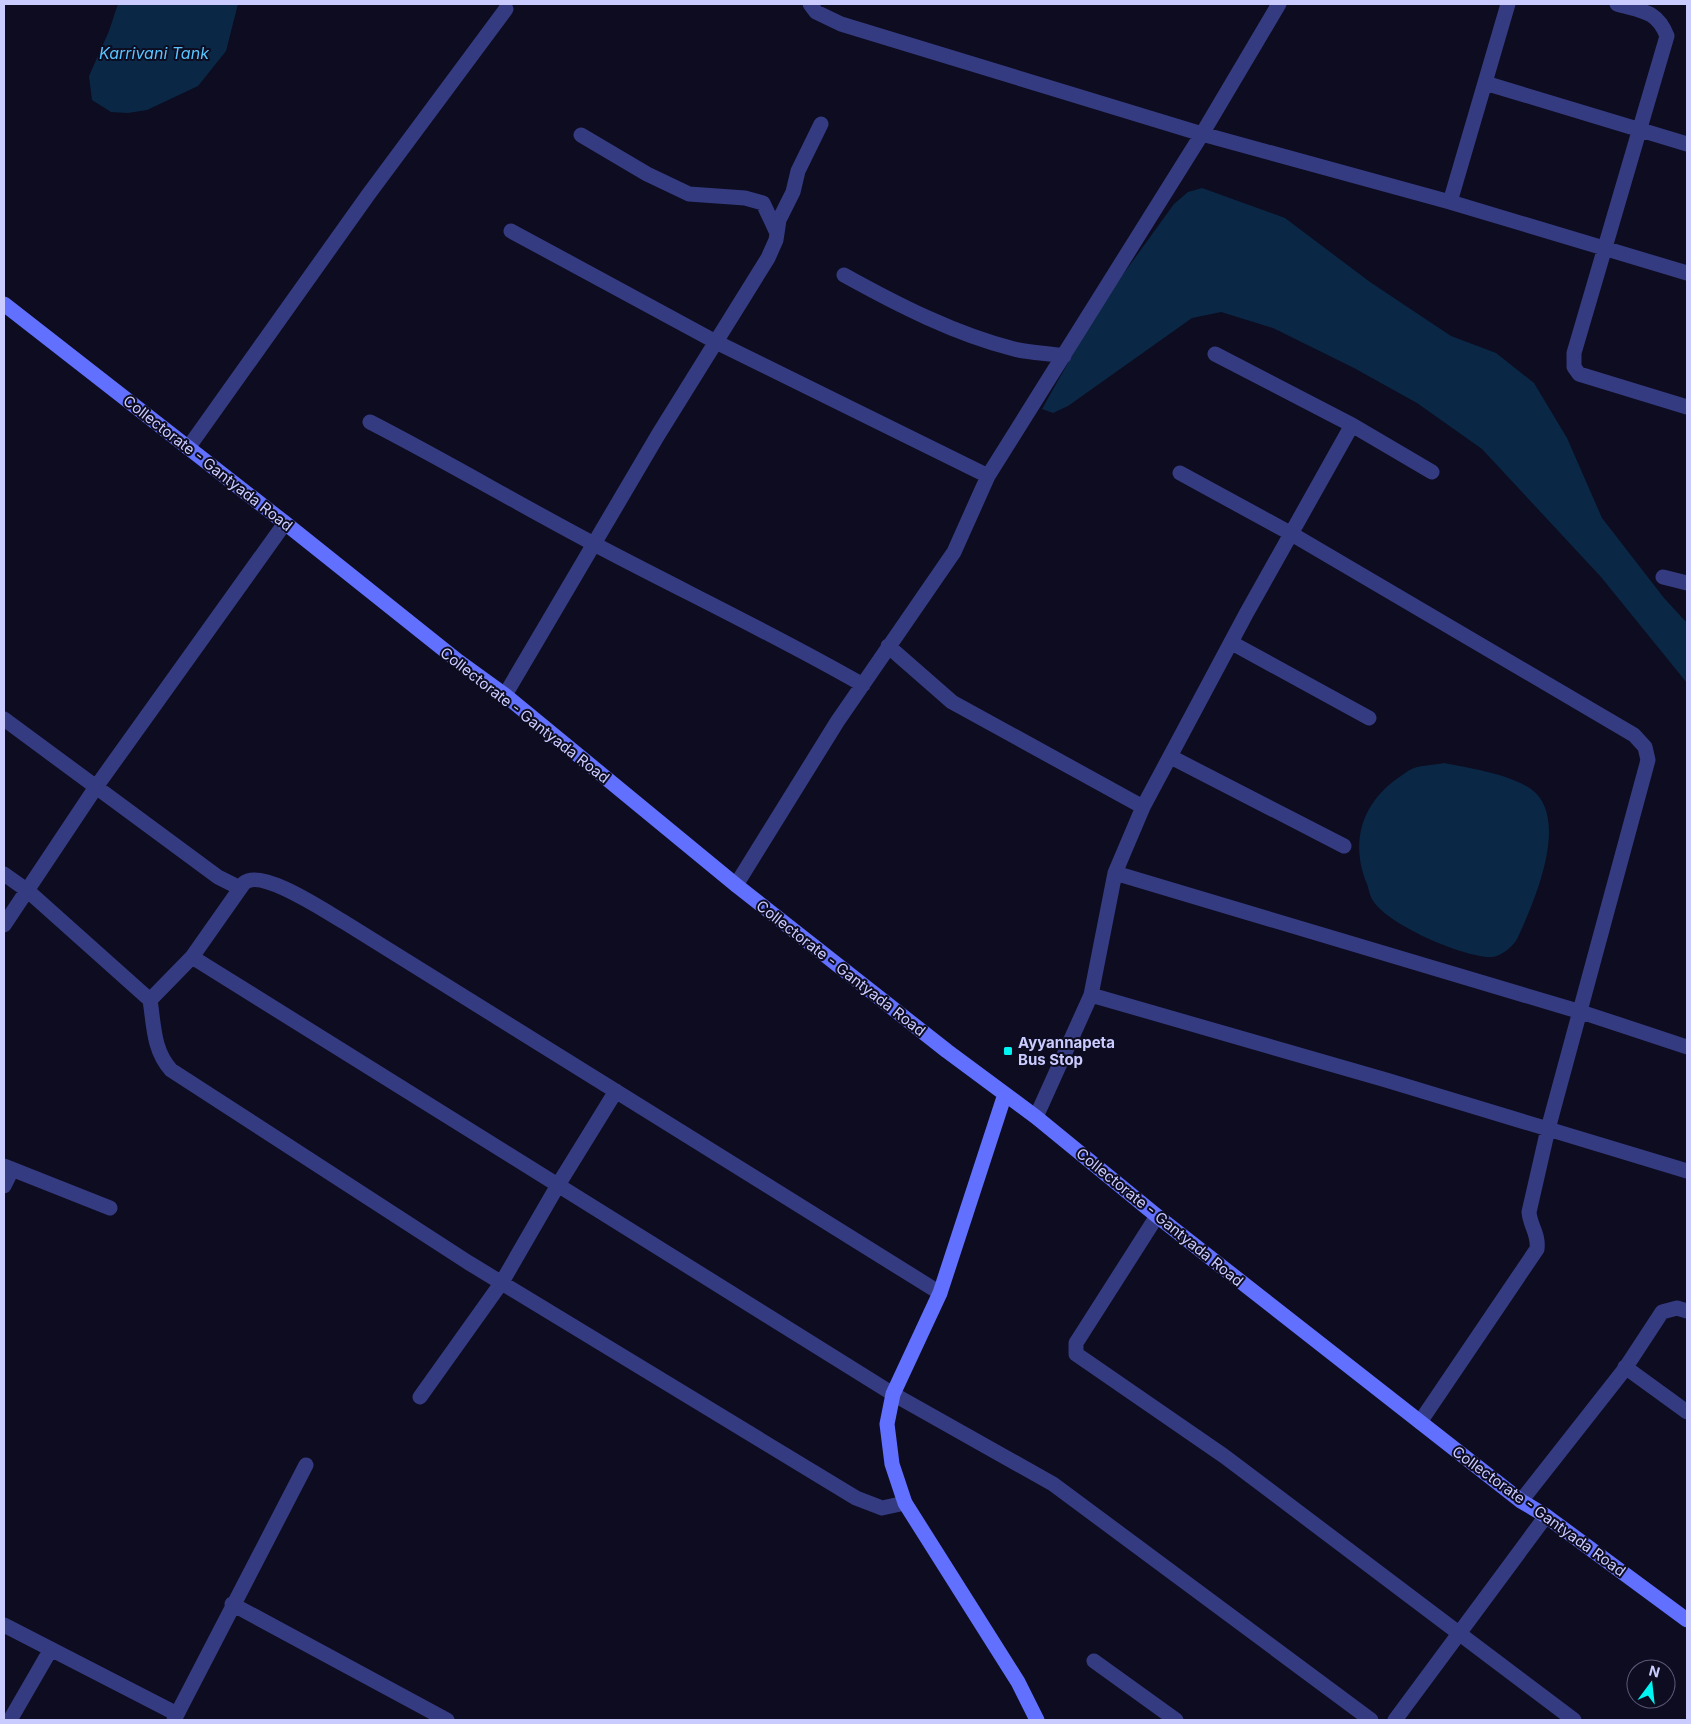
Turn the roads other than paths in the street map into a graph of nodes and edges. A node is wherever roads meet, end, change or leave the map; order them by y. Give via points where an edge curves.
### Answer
1 (810, 4) edge
2 (1279, 4) edge
3 (1508, 4) edge
4 (1617, 4) edge
5 (506, 9) dead end
6 (1485, 83) junction
7 (821, 124) dead end
8 (1640, 130) junction
9 (1202, 134) junction
10 (581, 135) dead end
11 (1687, 144) edge
12 (1450, 202) junction
13 (511, 231) dead end
14 (777, 233) junction
15 (1606, 249) junction
16 (1687, 273) edge
17 (844, 275) dead end
18 (4, 304) edge
19 (716, 342) junction
20 (1215, 354) dead end
21 (1064, 356) junction
22 (1687, 407) edge
23 (370, 422) dead end
24 (1352, 425) junction
25 (188, 448) junction
26 (1432, 472) dead end
27 (1180, 474) dead end
28 (988, 476) junction
29 (285, 523) junction
30 (1290, 533) junction
31 (594, 544) junction
32 (1664, 577) dead end
33 (1687, 583) edge
34 (1232, 643) junction
35 (888, 646) junction
36 (863, 685) junction
37 (505, 695) junction
38 (1370, 718) dead end
39 (4, 719) edge
40 (1171, 757) junction
41 (96, 787) junction
42 (1143, 807) junction
43 (1344, 846) dead end
44 (1116, 873) junction
45 (4, 874) edge
46 (736, 885) junction
47 (240, 888) junction
48 (28, 891) junction
49 (4, 925) edge
50 (192, 957) junction
51 (1091, 995) junction
52 (150, 1000) junction
53 (1580, 1012) junction
54 (1687, 1047) edge
55 (616, 1091) junction
56 (1005, 1094) junction
57 (1036, 1117) junction
58 (1548, 1130) junction
59 (8, 1168) edge
60 (1687, 1171) edge
61 (558, 1185) junction
62 (4, 1186) edge
63 (110, 1208) dead end
64 (1157, 1216) junction
65 (502, 1282) junction
66 (940, 1292) junction
67 (1687, 1311) edge
68 (1625, 1367) junction
69 (893, 1394) junction
70 (420, 1397) dead end
71 (1687, 1412) edge
72 (1420, 1422) junction
73 (306, 1464) dead end
74 (1521, 1501) junction
75 (905, 1503) junction
76 (1546, 1516) junction
77 (232, 1604) junction
78 (1687, 1620) edge
79 (4, 1625) edge
80 (1460, 1633) junction
81 (51, 1649) junction
82 (1094, 1661) dead end
83 (175, 1717) edge
84 (10, 1720) edge
85 (447, 1720) edge
86 (1036, 1720) edge
87 (1176, 1720) edge
88 (1371, 1720) edge
89 (1396, 1720) edge
90 (1574, 1720) edge

1 - 9 street via 816,12 841,24
2 - 9 street
3 - 6 street
4 - 8 street via 1654,14 1667,36
5 - 25 street via 368,195
6 - 8 street
6 - 12 street
7 - 14 street via 798,172
8 - 11 street
8 - 15 street
9 - 12 street
9 - 21 street
10 - 14 street via 689,194 745,198 764,203
12 - 15 street
13 - 19 street
14 - 19 street via 768,258
15 - 16 street
15 - 22 street via 1574,353 1574,367 1579,374
17 - 21 street via 896,304 948,326 1014,349
18 - 25 street, Collectorate - Gantyada Road
19 - 28 street
19 - 31 street
20 - 24 street
21 - 28 street
23 - 31 street
24 - 26 street
24 - 30 street
25 - 29 street, Collectorate - Gantyada Road
27 - 30 street
28 - 35 street via 954,552
29 - 37 street, Collectorate - Gantyada Road
29 - 41 street
30 - 34 street
30 - 53 street via 1634,735 1644,747 1648,760
31 - 36 street
31 - 37 street
32 - 33 street
34 - 38 street
34 - 40 street
35 - 36 street
35 - 42 street via 952,702
36 - 46 street via 826,738
37 - 46 street, Collectorate - Gantyada Road
39 - 41 street
40 - 42 street
40 - 43 street
41 - 47 street via 218,877
41 - 48 street
42 - 44 street
44 - 51 street
44 - 53 street
45 - 48 street
46 - 56 street, Collectorate - Gantyada Road
47 - 50 street
47 - 55 street via 248,880 275,884 344,922
48 - 49 street
48 - 52 street
50 - 52 street
50 - 61 street
51 - 57 street
51 - 58 street
52 - 65 street via 156,1046 171,1070
53 - 54 street
53 - 58 street
55 - 61 street
55 - 66 street
56 - 57 street, Collectorate - Gantyada Road
56 - 66 street
57 - 64 street, Collectorate - Gantyada Road
58 - 60 street
58 - 72 street via 1530,1212 1538,1234 1537,1249
59 - 62 street
59 - 63 street
61 - 65 street
61 - 69 street
64 - 72 street, Collectorate - Gantyada Road
64 - 80 street via 1076,1343 1076,1354 1224,1456
65 - 70 street
65 - 75 street via 856,1498 882,1508
66 - 69 street
67 - 68 street via 1677,1308 1662,1312
68 - 71 street
68 - 74 street
69 - 75 street via 887,1424 888,1444
69 - 88 street via 1053,1484
72 - 74 street, Collectorate - Gantyada Road
73 - 77 street
74 - 76 street, Collectorate - Gantyada Road
75 - 86 street via 1018,1682
76 - 78 street, Collectorate - Gantyada Road
76 - 80 street
77 - 83 street
77 - 85 street
79 - 81 street
80 - 89 street
80 - 90 street
81 - 83 street
81 - 84 street
82 - 87 street

